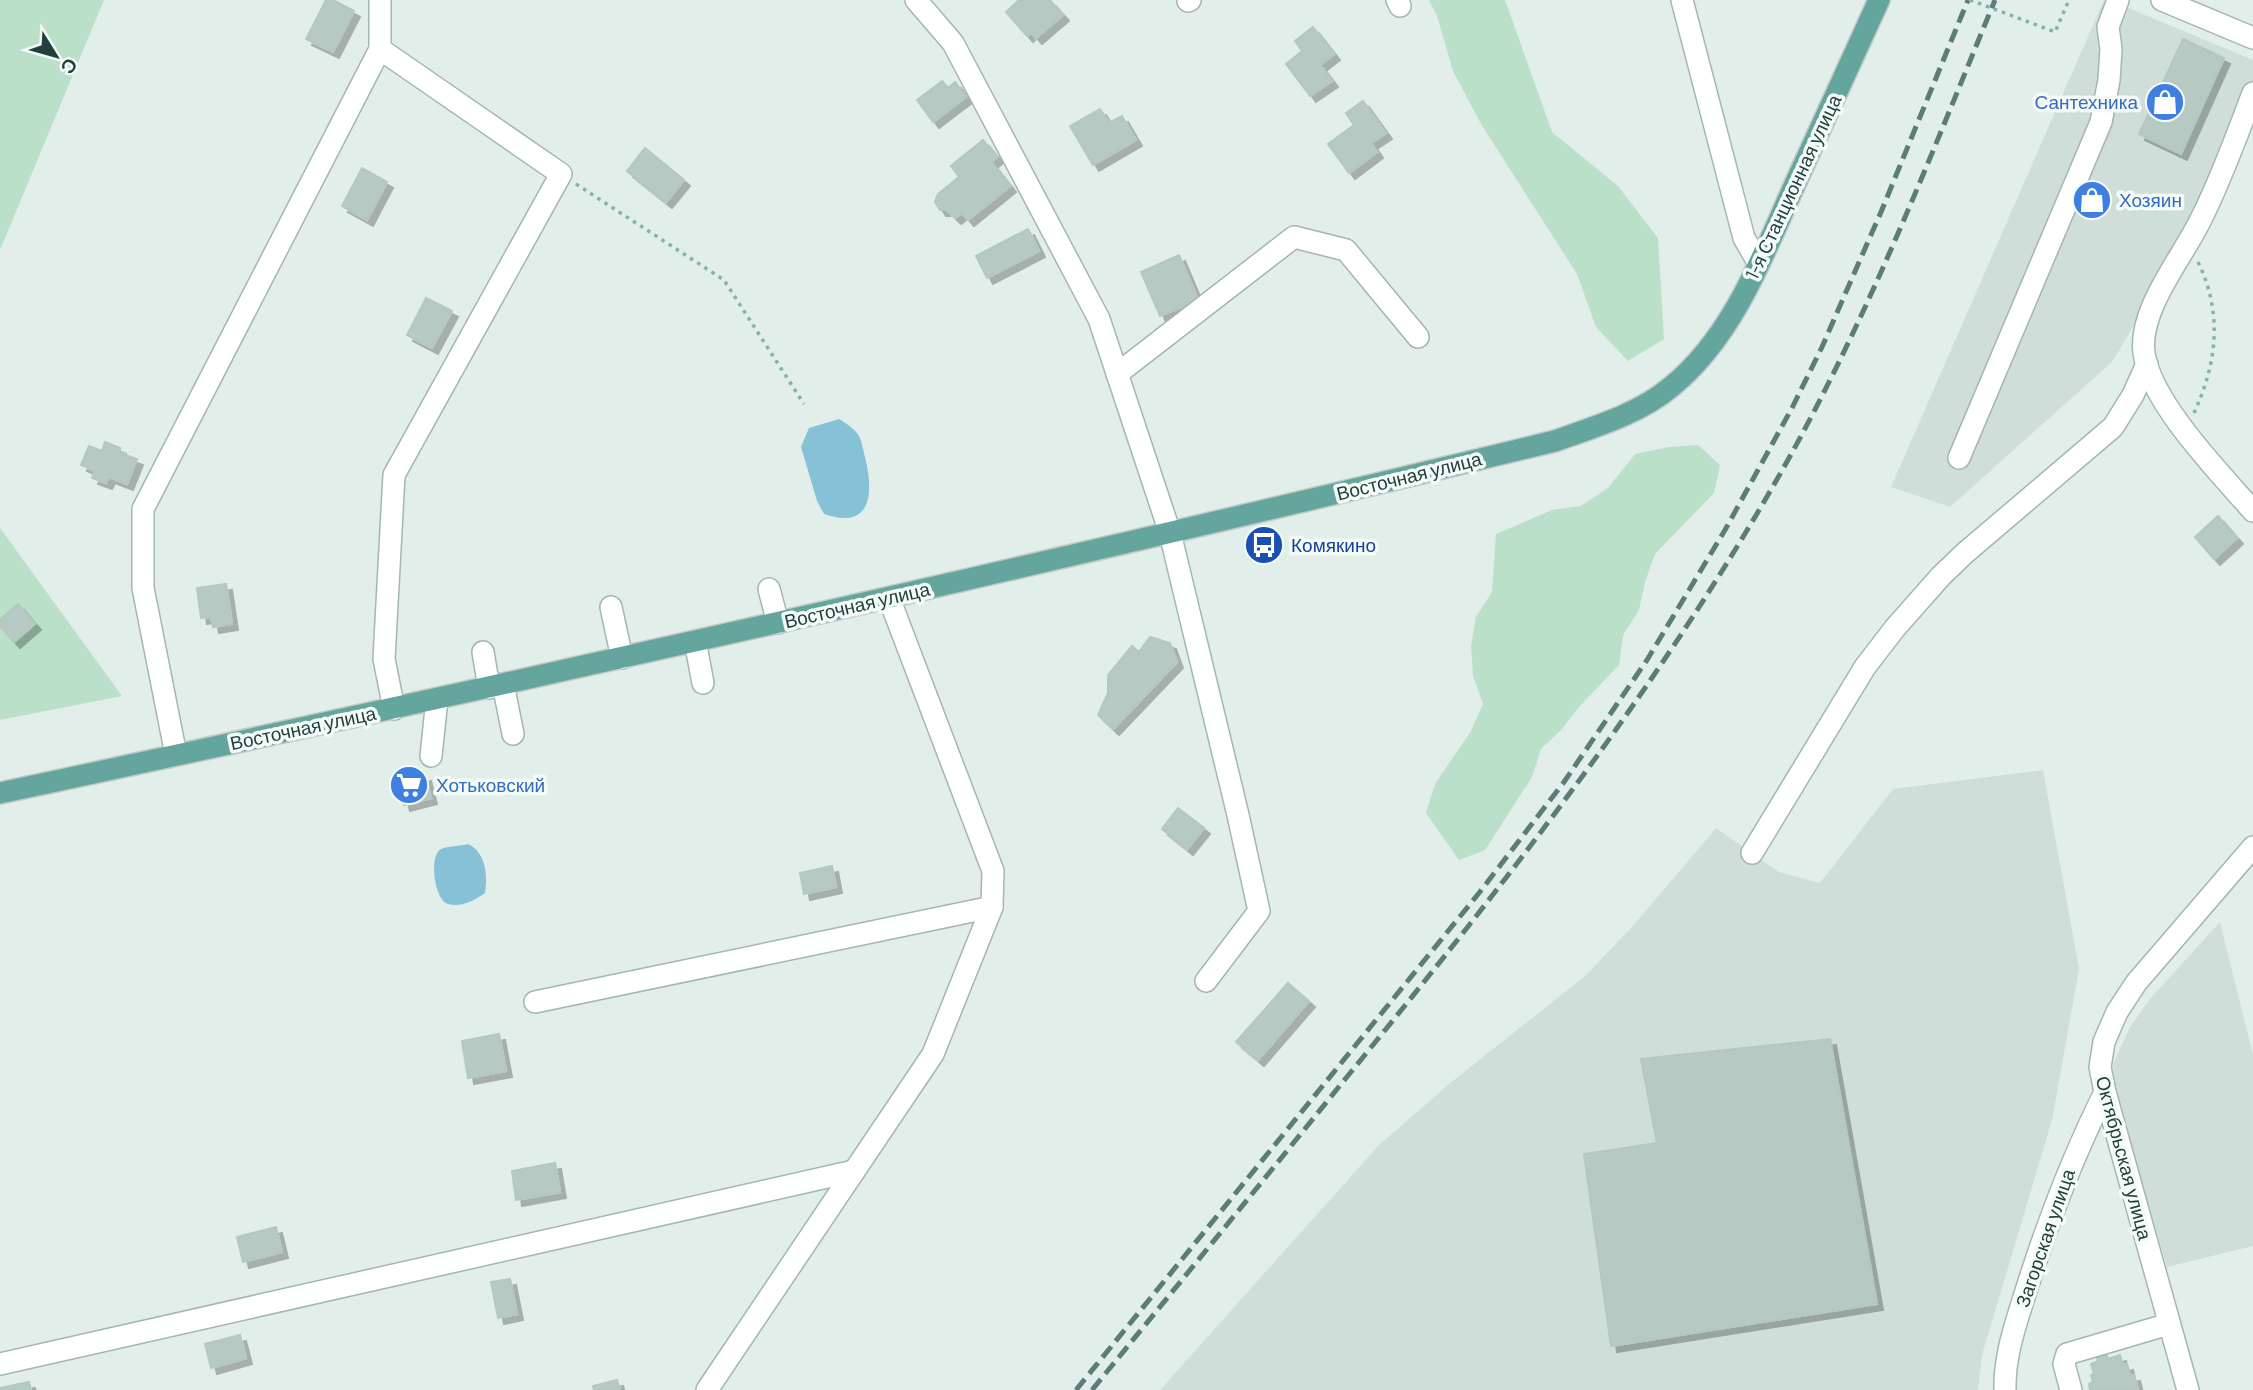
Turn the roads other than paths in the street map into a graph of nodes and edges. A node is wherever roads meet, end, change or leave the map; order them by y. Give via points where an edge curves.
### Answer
1 (380, 0) edge
2 (916, 0) edge
3 (1682, 0) edge
4 (1879, 0) edge
5 (2118, 0) edge
6 (2162, 0) edge
7 (2253, 38) edge
8 (380, 49) junction
9 (2253, 93) edge
10 (1759, 264) junction
11 (1418, 337) dead end
12 (2147, 365) junction
13 (1694, 366) joint
14 (1117, 374) junction
15 (1959, 458) dead end
16 (2253, 510) edge
17 (1170, 533) junction
18 (769, 589) dead end
19 (889, 598) junction
20 (611, 607) dead end
21 (778, 623) junction
22 (695, 641) junction
23 (483, 652) dead end
24 (622, 658) junction
25 (703, 683) dead end
26 (496, 686) junction
27 (437, 699) junction
28 (394, 709) junction
29 (513, 734) dead end
30 (176, 755) junction
31 (431, 756) dead end
32 (0, 793) edge
33 (2253, 847) edge
34 (1752, 853) dead end
35 (992, 907) junction
36 (1206, 981) dead end
37 (535, 1002) dead end
38 (2105, 1092) junction
39 (854, 1171) junction
40 (2169, 1324) junction
41 (0, 1364) edge
42 (707, 1390) edge
43 (2005, 1390) edge
44 (2071, 1390) edge
45 (2188, 1390) edge

1 - 8 street
2 - 14 street via 953,43 1099,319
3 - 10 street via 1744,238
4 - 10 main road, 1-я Станционная улица
5 - 15 street via 2108,27 2109,80 2101,122
6 - 7 street
8 - 28 street via 561,174 394,475 384,659
8 - 30 street via 142,509 143,588
9 - 12 street via 2218,184 2151,311 2145,335
10 - 13 main road, 1-я Станционная улица via 1722,330
11 - 14 street via 1346,250 1294,237
12 - 16 street via 2186,431
12 - 34 street via 2113,427 1965,553 1895,628 1865,667
13 - 17 main road, Восточная улица via 1639,407 1555,440
14 - 17 street
17 - 19 main road, Восточная улица
17 - 36 street via 1259,911
18 - 21 street
19 - 21 main road, Восточная улица
19 - 35 street via 993,871
20 - 24 street
21 - 22 main road, Восточная улица
22 - 24 main road, Восточная улица
22 - 25 street
23 - 26 street
24 - 26 main road, Восточная улица
26 - 27 main road, Восточная улица
26 - 29 street
27 - 28 main road, Восточная улица
27 - 31 street
28 - 30 main road, Восточная улица
30 - 32 main road, Восточная улица
33 - 38 street, Октябрьская улица via 2136,983 2117,1013 2104,1042 2100,1067
35 - 37 street
35 - 39 street via 933,1054
38 - 40 street, Октябрьская улица
38 - 43 street, Загорская улица via 2049,1218 2011,1341
39 - 41 street
39 - 42 street
40 - 44 street via 2067,1354 2064,1364
40 - 45 street, Октябрьская улица

